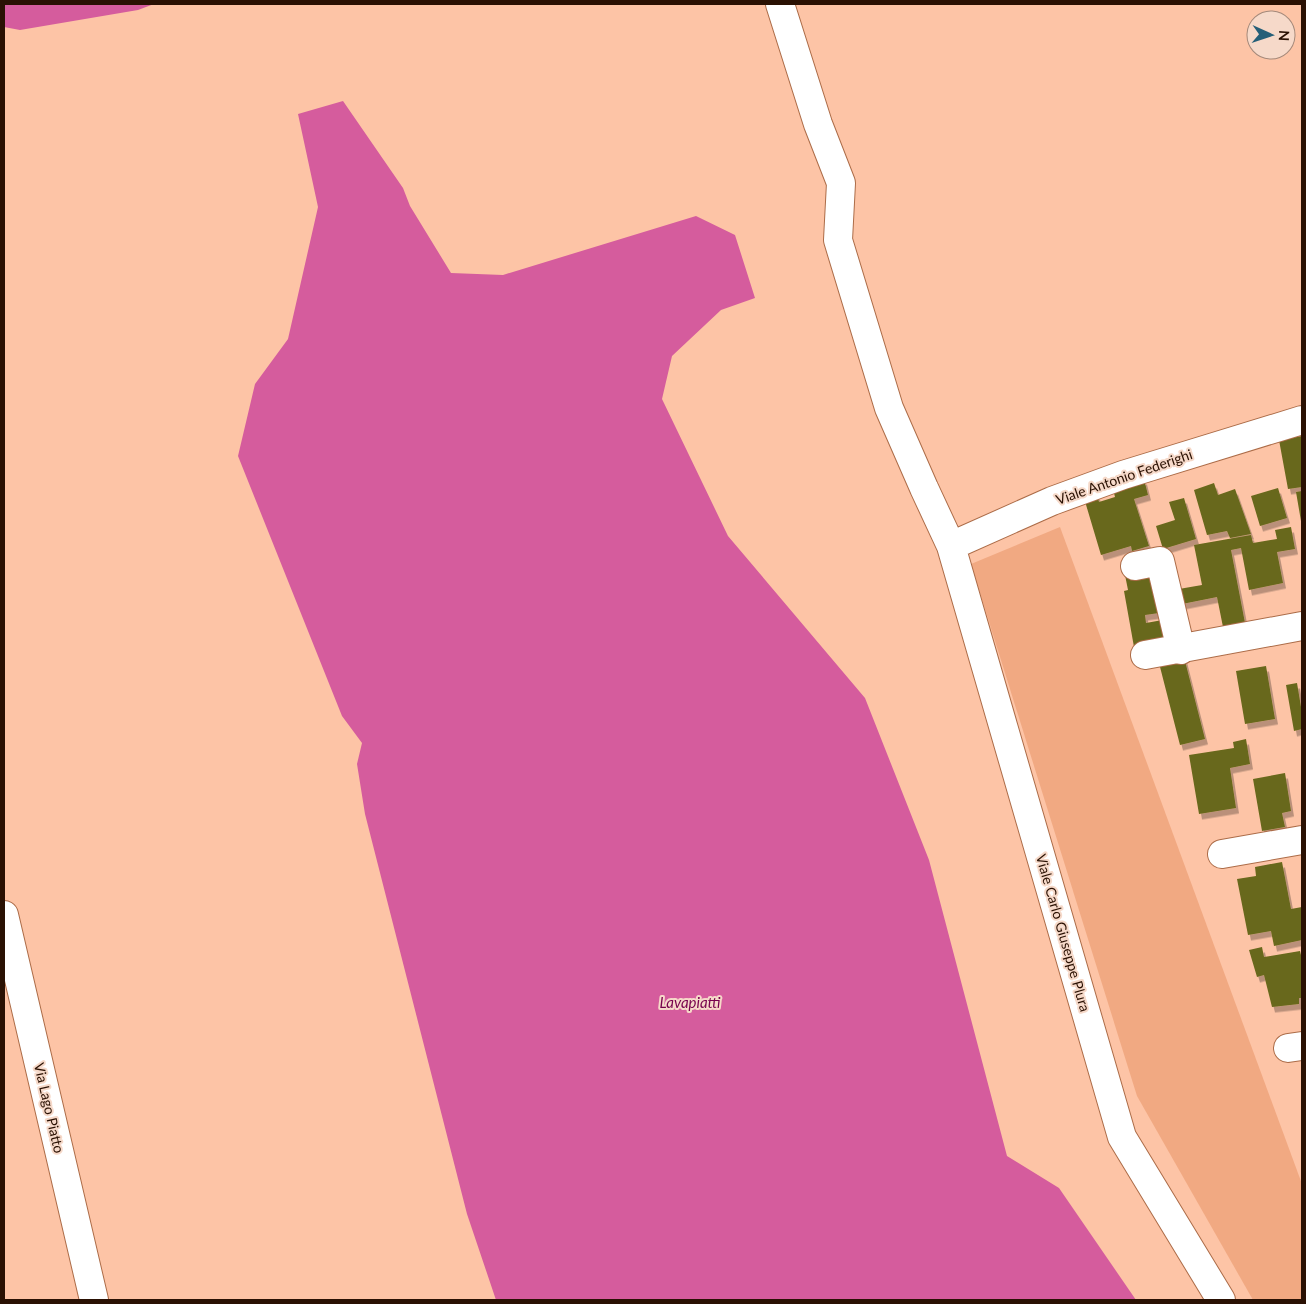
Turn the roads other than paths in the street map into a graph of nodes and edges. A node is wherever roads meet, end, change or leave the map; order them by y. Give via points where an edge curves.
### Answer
1 (780, 4) edge
2 (1302, 420) edge
3 (951, 546) junction
4 (1135, 566) dead end
5 (1302, 626) edge
6 (1180, 650) junction
7 (1146, 656) dead end
8 (1302, 840) edge
9 (1222, 854) dead end
10 (4, 915) edge
11 (94, 1300) edge
12 (1221, 1300) edge

1 - 3 street, Viale Carlo Giuseppe Plura via 818,124 841,183 838,240 889,408
2 - 3 street, Viale Antonio Federighi via 1123,475 1052,501
3 - 12 street, Viale Carlo Giuseppe Plura via 1122,1137
4 - 6 street via 1160,561
5 - 6 street
6 - 7 street
8 - 9 street
10 - 11 street, Via Lago Piatto

